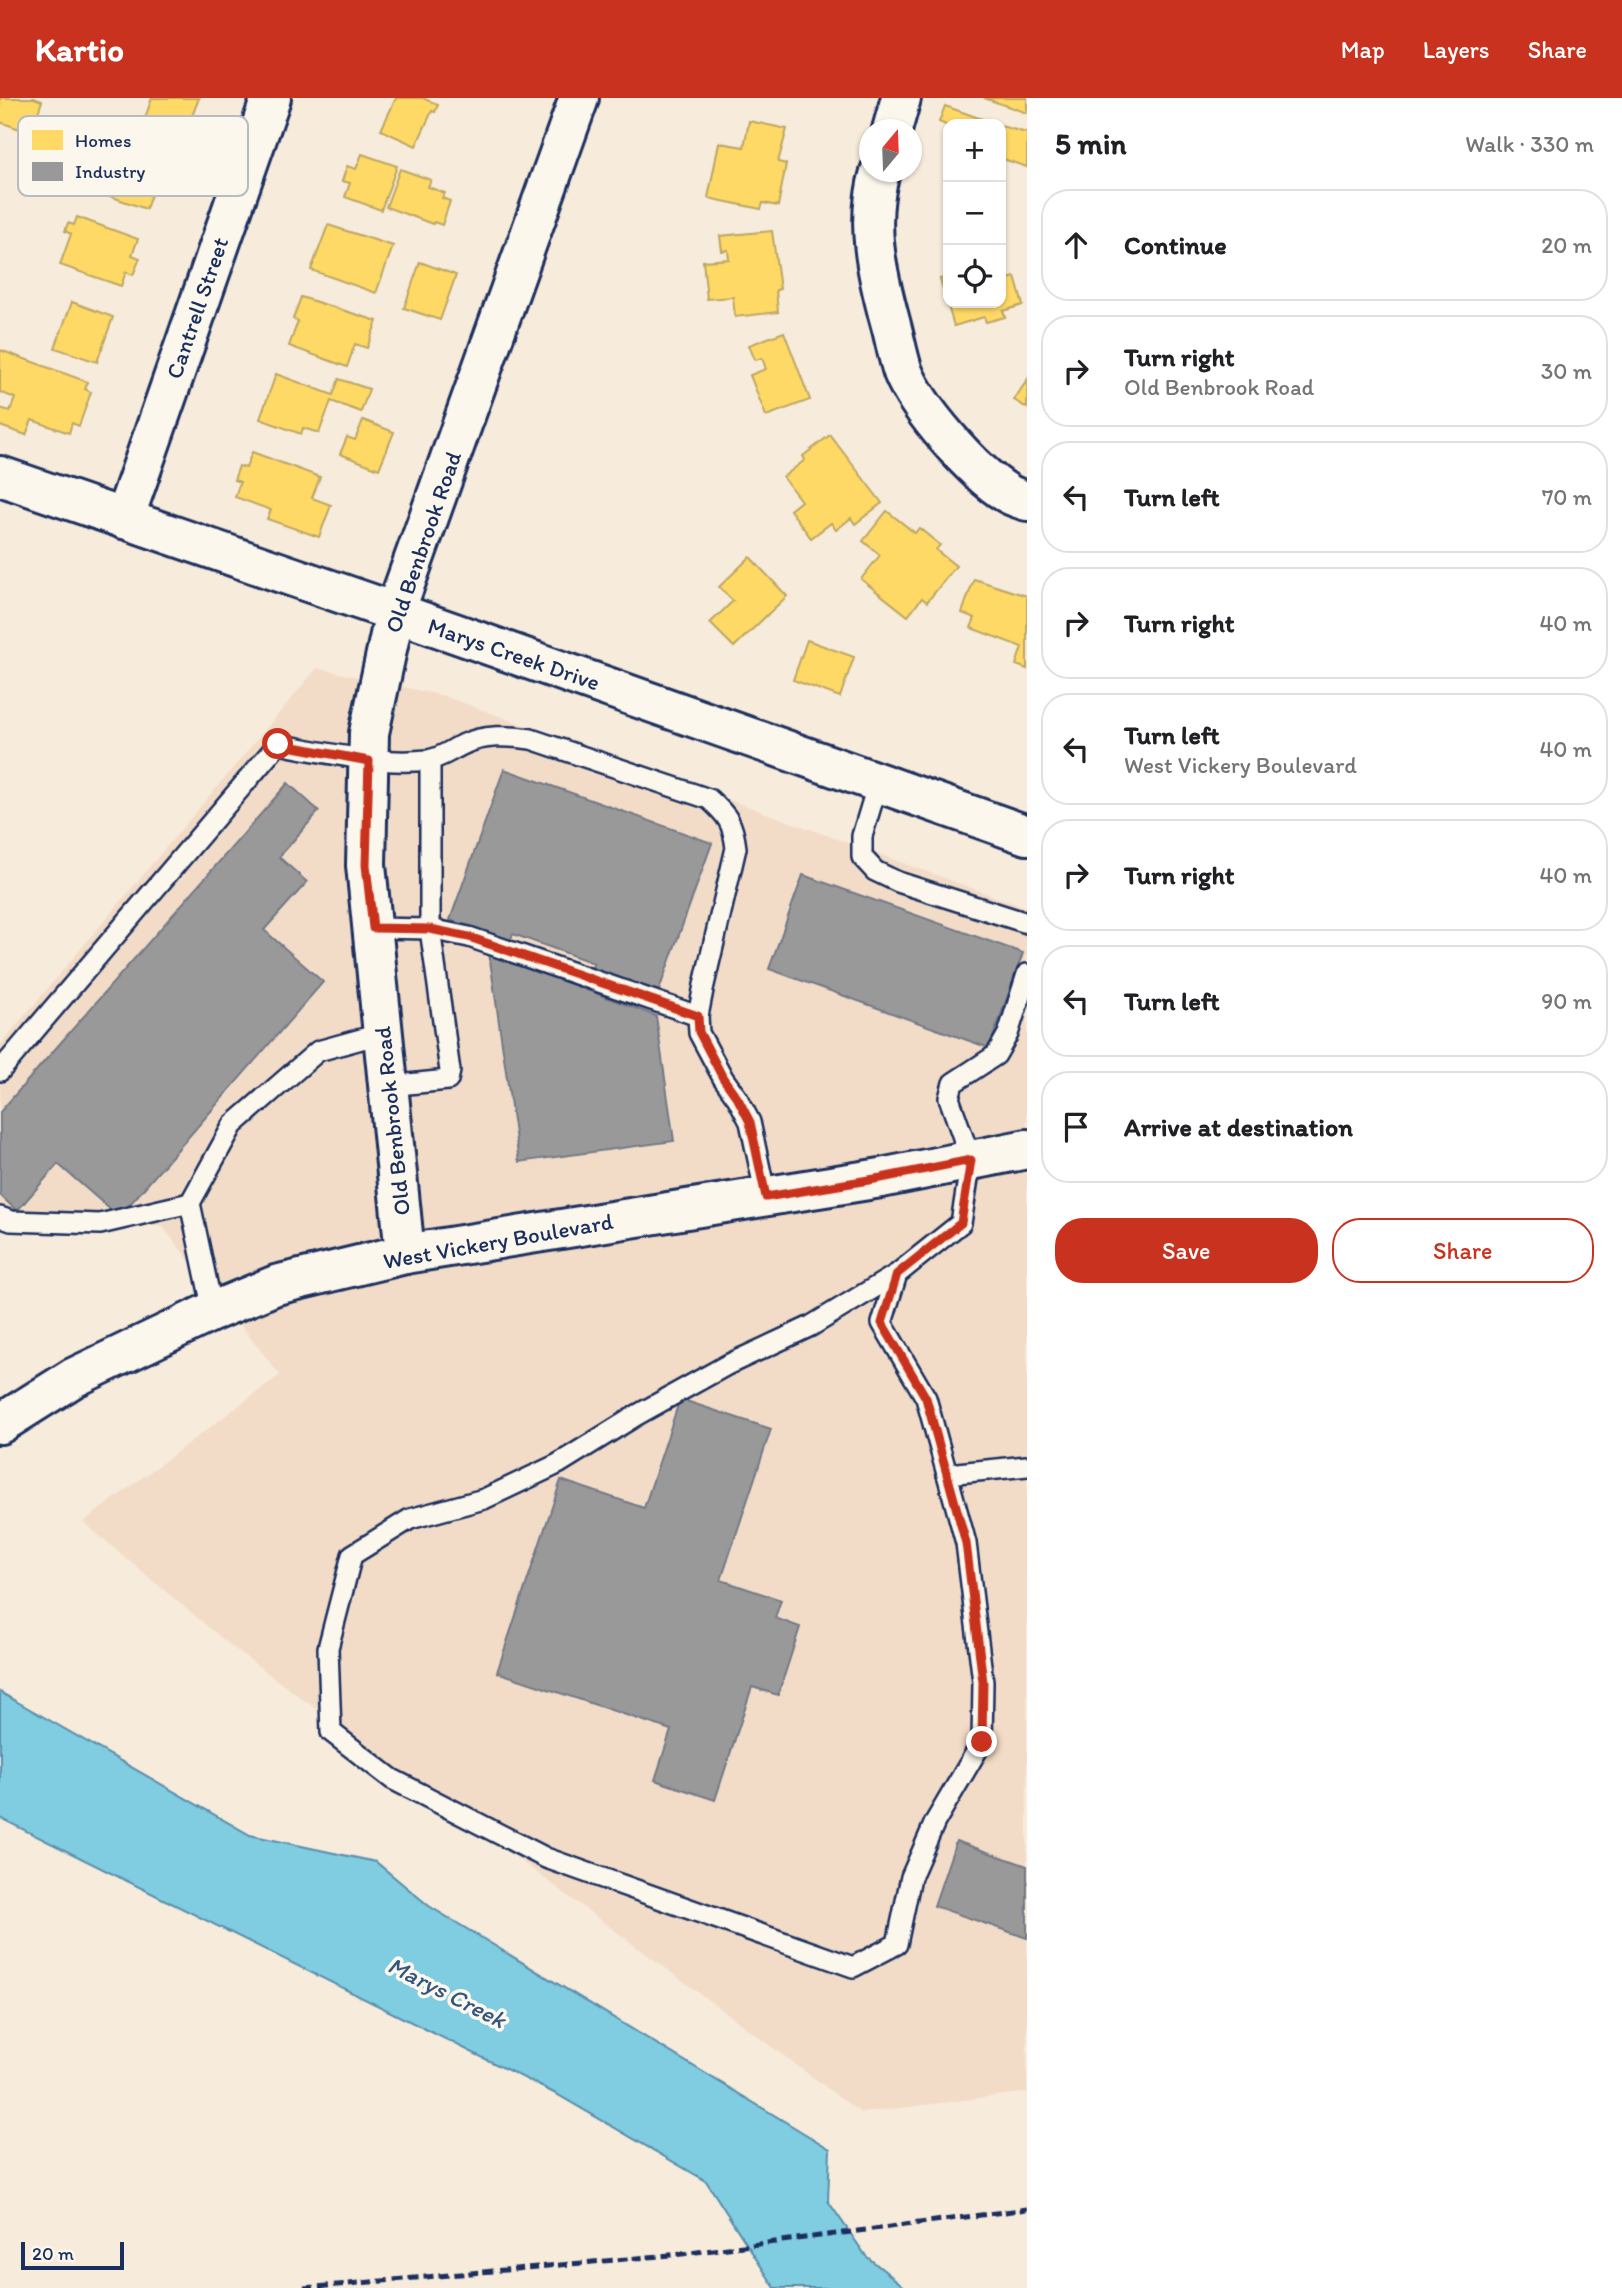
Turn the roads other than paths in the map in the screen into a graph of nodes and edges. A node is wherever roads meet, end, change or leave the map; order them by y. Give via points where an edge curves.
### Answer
1 (271, 98) edge
2 (579, 98) edge
3 (901, 98) edge
4 (895, 119) edge
5 (248, 164) edge
6 (877, 182) edge
7 (237, 196) edge
8 (0, 476) edge
9 (1027, 501) edge
10 (124, 519) junction
11 (395, 612) junction
12 (430, 760) junction
13 (369, 761) junction
14 (878, 783) junction
15 (1027, 835) edge
16 (1027, 923) edge
17 (373, 928) junction
18 (430, 929) junction
19 (1027, 974) edge
20 (698, 1016) junction
21 (383, 1033) junction
22 (0, 1071) edge
23 (388, 1086) junction
24 (1027, 1149) edge
25 (971, 1160) junction
26 (766, 1197) junction
27 (190, 1203) junction
28 (0, 1217) edge
29 (405, 1254) junction
30 (897, 1274) junction
31 (213, 1311) junction
32 (0, 1424) edge
33 (1027, 1466) edge
34 (947, 1474) junction

1 - 5 street, Cantrell Street
2 - 11 street, Old Benbrook Road
3 - 4 street
6 - 9 street via 876,270 904,373 930,416 973,467 1008,494
7 - 10 street, Cantrell Street
8 - 10 street, Marys Creek Drive
10 - 11 street, Marys Creek Drive
11 - 13 street, Old Benbrook Road via 369,733
11 - 14 street, Marys Creek Drive
12 - 13 lane
12 - 18 lane
12 - 20 lane via 483,738 531,738 709,799 725,813 736,848
13 - 17 street, Old Benbrook Road via 366,865
13 - 22 lane via 278,744
14 - 15 street, Marys Creek Drive
14 - 16 lane via 862,836 862,857 875,871
17 - 18 lane
17 - 21 street, Old Benbrook Road
18 - 20 lane via 469,937
18 - 23 lane via 448,1080
19 - 25 lane via 1008,1034 996,1055 953,1083 949,1098
20 - 26 lane via 699,1032 750,1122
21 - 23 street, Old Benbrook Road
21 - 27 lane via 318,1051 251,1108 233,1125
23 - 29 street, Old Benbrook Road
24 - 25 street, West Vickery Boulevard
25 - 26 street, West Vickery Boulevard
25 - 30 lane via 961,1223
26 - 29 street, West Vickery Boulevard
27 - 28 lane via 100,1224 11,1222
27 - 31 lane
29 - 31 street, West Vickery Boulevard via 276,1285
30 - 34 lane via 882,1323 926,1398
30 - 34 lane via 811,1326 727,1365 558,1464 484,1499 410,1519 352,1555 328,1648 331,1732 392,1779 546,1857 853,1967 897,1944 911,1877 935,1822 982,1742 983,1682 966,1543
31 - 32 street, West Vickery Boulevard via 73,1378
33 - 34 lane

